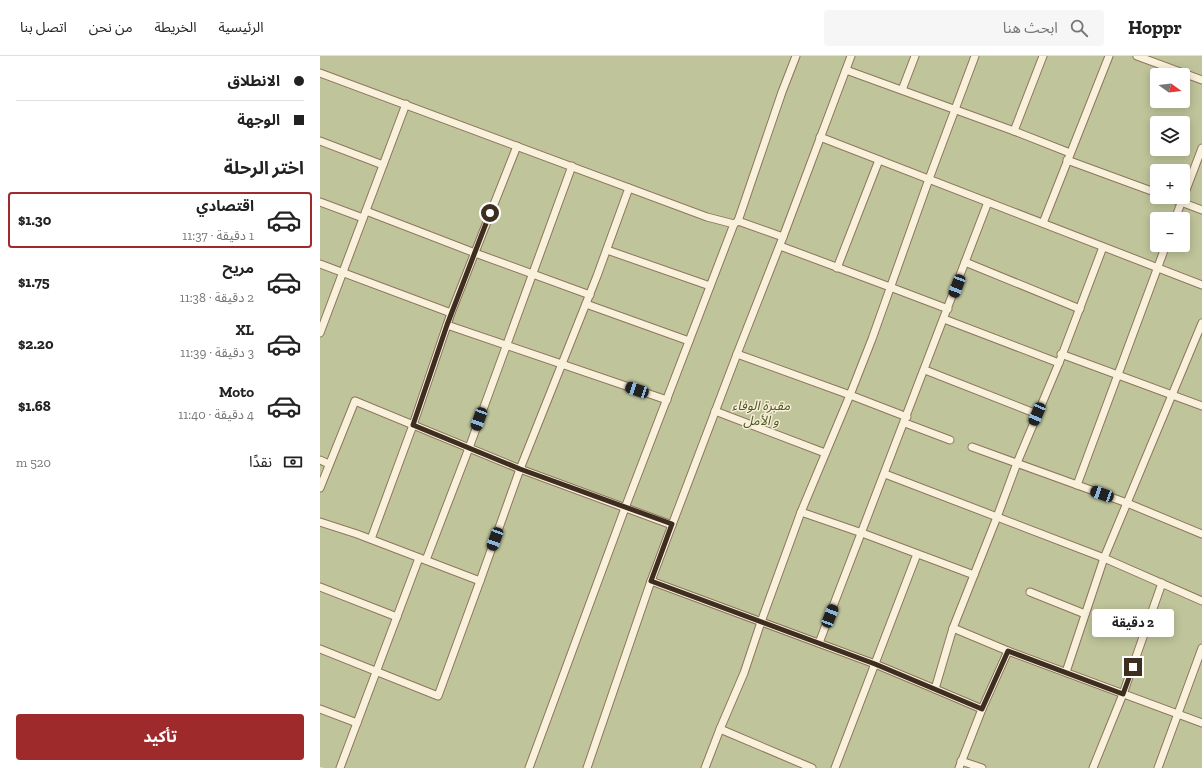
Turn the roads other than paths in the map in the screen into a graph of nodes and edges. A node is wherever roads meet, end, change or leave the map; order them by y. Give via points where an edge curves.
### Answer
1 (796, 56) edge
2 (851, 56) edge
3 (915, 56) edge
4 (974, 56) edge
5 (1043, 56) edge
6 (1109, 56) edge
7 (1137, 56) edge
8 (846, 70) junction
9 (320, 72) edge
10 (1202, 80) edge
11 (902, 90) junction
12 (406, 104) junction
13 (954, 110) junction
14 (1014, 131) junction
15 (820, 137) junction
16 (320, 141) edge
17 (517, 146) junction
18 (1202, 148) edge
19 (1068, 157) junction
20 (879, 160) junction
21 (383, 166) junction
22 (572, 166) junction
23 (928, 179) junction
24 (1190, 180) edge
25 (629, 188) junction
26 (1150, 190) edge
27 (320, 202) edge
28 (988, 202) junction
29 (1187, 204) edge
30 (1202, 210) edge
31 (366, 211) junction
32 (363, 218) junction
33 (736, 222) junction
34 (1043, 223) junction
35 (783, 237) junction
36 (780, 246) junction
37 (1103, 247) junction
38 (607, 250) junction
39 (1164, 252) edge
40 (475, 253) junction
41 (965, 262) junction
42 (320, 264) edge
43 (837, 268) junction
44 (1158, 268) junction
45 (343, 273) junction
46 (532, 274) junction
47 (1202, 285) edge
48 (710, 286) junction
49 (890, 287) junction
50 (590, 295) junction
51 (586, 304) junction
52 (1080, 308) junction
53 (948, 309) junction
54 (451, 313) junction
55 (944, 319) junction
56 (1202, 323) edge
57 (447, 325) junction
58 (320, 332) edge
59 (689, 341) junction
60 (506, 345) junction
61 (737, 354) junction
62 (1061, 354) junction
63 (1059, 363) junction
64 (561, 364) junction
65 (924, 370) junction
66 (1118, 375) junction
67 (1172, 394) junction
68 (850, 395) junction
69 (667, 400) junction
70 (1202, 406) edge
71 (715, 411) junction
72 (1037, 414) junction
73 (906, 420) junction
74 (413, 425) junction
75 (950, 440) dead end
76 (972, 447) dead end
77 (469, 448) junction
78 (825, 453) junction
79 (320, 460) edge
80 (1017, 463) junction
81 (329, 464) junction
82 (520, 469) junction
83 (885, 474) junction
84 (1077, 485) junction
85 (320, 488) edge
86 (1128, 503) junction
87 (625, 508) junction
88 (801, 512) junction
89 (997, 517) junction
90 (320, 522) edge
91 (672, 524) junction
92 (862, 533) junction
93 (1202, 534) edge
94 (371, 539) junction
95 (917, 554) junction
96 (1104, 558) junction
97 (422, 559) junction
98 (974, 575) junction
99 (480, 581) junction
100 (651, 581) junction
101 (1162, 583) junction
102 (320, 587) edge
103 (1030, 592) dead end
104 (1202, 600) edge
105 (1085, 614) junction
106 (397, 617) junction
107 (761, 622) junction
108 (953, 628) junction
109 (820, 643) junction
110 (1202, 648) edge
111 (320, 649) edge
112 (1008, 651) junction
113 (875, 664) junction
114 (376, 671) junction
115 (1066, 672) junction
116 (935, 689) junction
117 (1123, 694) junction
118 (320, 709) edge
119 (982, 709) junction
120 (1177, 714) junction
121 (357, 723) junction
122 (1202, 723) edge
123 (720, 730) junction
124 (960, 765) edge
125 (340, 768) edge
126 (529, 768) edge
127 (587, 768) edge
128 (705, 768) edge
129 (812, 768) edge
130 (835, 768) edge
131 (982, 768) edge
132 (1093, 768) edge
133 (1158, 768) edge

1 - 33 lane
2 - 8 lane
3 - 11 lane
4 - 13 lane
5 - 14 lane
6 - 19 lane
7 - 10 lane
8 - 11 lane
8 - 15 lane
9 - 12 lane
11 - 13 lane
12 - 17 lane
12 - 21 lane
13 - 14 lane
13 - 23 lane
14 - 19 lane
15 - 20 lane
15 - 35 lane
16 - 21 lane
17 - 22 lane
17 - 40 lane
18 - 24 lane
19 - 26 lane
19 - 34 lane
20 - 23 lane
20 - 43 lane
21 - 31 lane
22 - 25 lane
22 - 46 lane
23 - 28 lane
23 - 49 lane
25 - 33 lane via 708,217
25 - 38 lane
27 - 32 lane
28 - 34 lane
28 - 41 lane
29 - 30 lane
31 - 32 lane
31 - 40 lane
32 - 45 lane
33 - 35 lane
33 - 48 lane
34 - 37 lane
35 - 36 lane
36 - 43 lane
36 - 61 lane
37 - 44 lane
37 - 52 lane
38 - 48 lane
38 - 50 lane
39 - 44 lane
40 - 46 lane
40 - 54 lane
41 - 52 lane
41 - 53 lane
42 - 45 lane
43 - 49 lane
44 - 47 lane
44 - 66 lane
45 - 54 lane
45 - 58 lane
46 - 50 lane
46 - 60 lane
48 - 59 lane
49 - 53 lane
49 - 68 lane
50 - 51 lane
51 - 59 lane
51 - 64 lane
52 - 62 lane
53 - 55 lane
54 - 57 lane
55 - 63 lane
55 - 65 lane
56 - 67 lane
57 - 60 lane
57 - 74 lane
59 - 69 lane
60 - 64 lane
60 - 77 lane
61 - 68 lane
61 - 71 lane
62 - 63 lane
62 - 66 lane
63 - 72 lane
64 - 69 lane
64 - 82 lane
65 - 72 lane
65 - 73 lane
66 - 67 lane
66 - 84 lane
67 - 70 lane
67 - 86 lane
68 - 73 lane
68 - 78 lane
69 - 87 lane
71 - 78 lane
71 - 91 lane
72 - 80 lane
73 - 75 lane
73 - 83 lane
74 - 77 lane
74 - 81 lane via 355,401
74 - 94 lane
76 - 80 lane
77 - 82 lane
77 - 97 lane
78 - 88 lane
79 - 81 lane
80 - 84 lane
80 - 89 lane
81 - 85 lane
82 - 87 lane
82 - 99 lane
83 - 89 lane
83 - 92 lane
84 - 86 lane
86 - 93 lane
86 - 96 lane
87 - 91 lane
87 - 126 lane
88 - 92 lane
88 - 107 lane
89 - 96 lane
89 - 98 lane
90 - 94 lane
91 - 100 lane
92 - 95 lane
92 - 109 lane
94 - 97 lane
95 - 98 lane
95 - 113 lane
96 - 101 lane
96 - 105 lane
97 - 99 lane
97 - 106 lane
98 - 108 lane
99 - 114 lane via 438,696
100 - 107 lane
100 - 127 lane
101 - 104 lane
101 - 117 lane
102 - 106 lane
103 - 105 lane
105 - 115 lane
106 - 114 lane
107 - 109 lane
107 - 123 lane via 744,673
108 - 112 lane
108 - 116 lane
109 - 113 lane
110 - 120 lane
111 - 114 lane
112 - 115 lane
112 - 119 lane
113 - 116 lane
113 - 130 lane
114 - 121 lane
115 - 117 lane
116 - 119 lane
117 - 120 lane
117 - 132 lane
118 - 121 lane
119 - 124 lane
120 - 122 lane
120 - 133 lane
121 - 125 lane
123 - 128 lane
123 - 129 lane
124 - 131 lane

